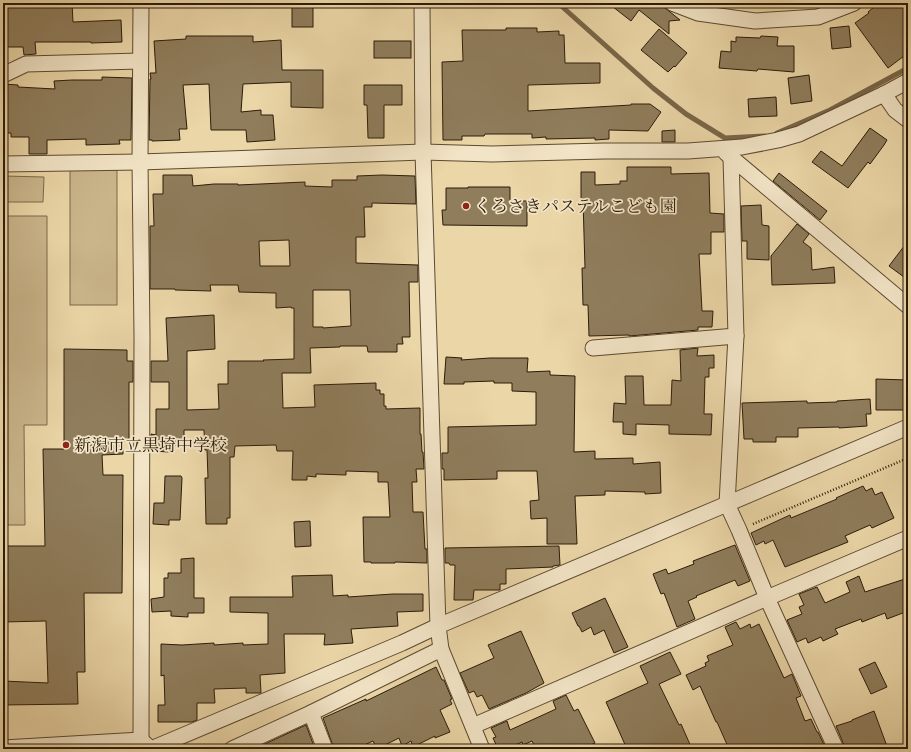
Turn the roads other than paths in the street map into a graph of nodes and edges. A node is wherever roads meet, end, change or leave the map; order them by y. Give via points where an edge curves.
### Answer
1 (141, 3) edge
2 (422, 3) edge
3 (672, 3) edge
4 (854, 3) edge
5 (140, 61) junction
6 (3, 75) edge
7 (908, 81) edge
8 (884, 94) junction
9 (908, 120) edge
10 (423, 152) junction
11 (726, 153) junction
12 (140, 162) junction
13 (3, 164) edge
14 (908, 306) edge
15 (736, 336) junction
16 (593, 348) dead end
17 (908, 427) edge
18 (727, 504) junction
19 (908, 538) edge
20 (767, 598) junction
21 (438, 626) junction
22 (441, 649) junction
23 (311, 713) junction
24 (473, 726) junction
25 (140, 744) edge
26 (3, 748) edge
27 (232, 749) edge
28 (325, 749) edge
29 (482, 749) edge
30 (836, 749) edge

1 - 5 street
2 - 10 street
3 - 4 street via 698,13 756,21 818,17
5 - 6 street via 26,64
5 - 12 street
7 - 8 street
8 - 9 street via 895,110
8 - 11 street via 799,134
10 - 11 street
10 - 12 street
10 - 21 street
11 - 14 street
11 - 15 street
12 - 13 street
12 - 25 street
15 - 16 street
15 - 18 street
17 - 18 street
18 - 20 street
18 - 21 street
19 - 20 street
20 - 24 street
20 - 30 street
21 - 22 street
21 - 25 street via 151,749
22 - 23 street
22 - 24 street
23 - 27 street
23 - 28 street
24 - 29 street
25 - 26 street

